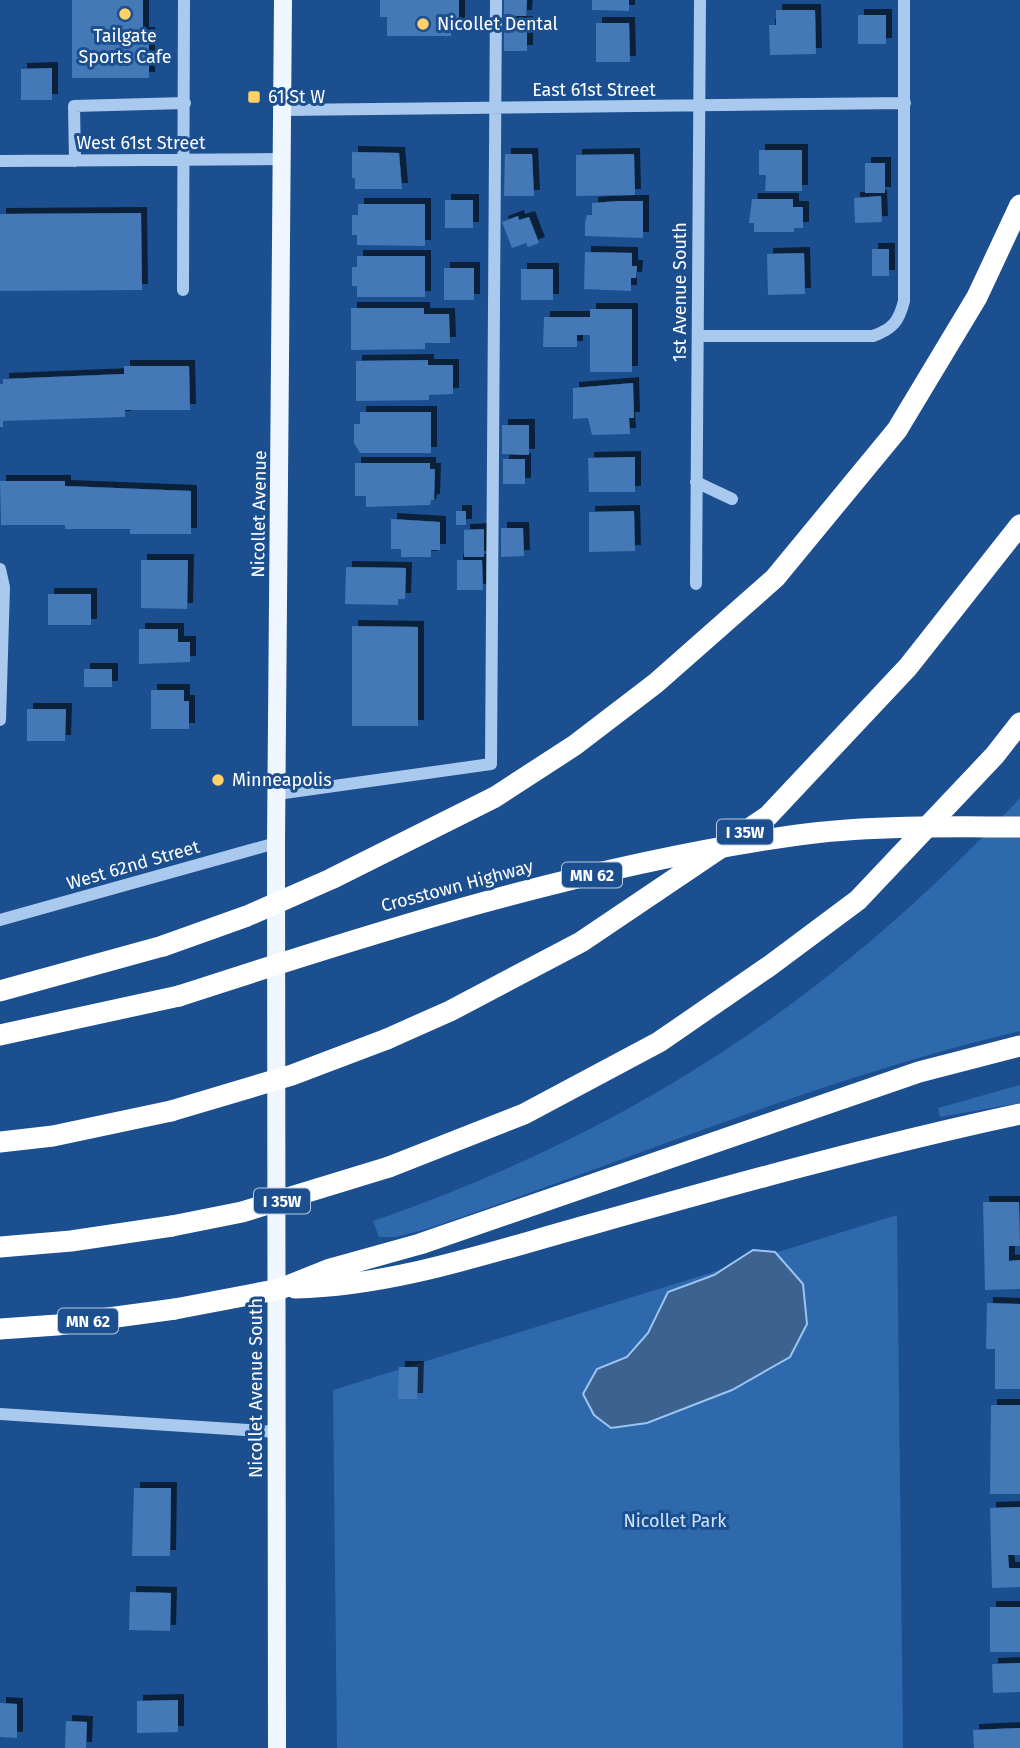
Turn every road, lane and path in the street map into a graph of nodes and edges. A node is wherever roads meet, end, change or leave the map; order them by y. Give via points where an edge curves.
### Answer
1 (184, 0) edge
2 (283, 0) edge
3 (496, 0) edge
4 (700, 0) edge
5 (904, 0) edge
6 (185, 103) junction
7 (905, 103) junction
8 (700, 106) junction
9 (495, 108) junction
10 (284, 110) junction
11 (283, 159) junction
12 (185, 160) junction
13 (0, 161) edge
14 (75, 161) junction
15 (1020, 205) edge
16 (183, 290) dead end
17 (698, 336) junction
18 (696, 482) junction
19 (732, 499) dead end
20 (1020, 525) edge
21 (0, 569) edge
22 (696, 584) dead end
23 (0, 720) edge
24 (1020, 723) edge
25 (277, 794) junction
26 (1020, 827) edge
27 (276, 843) junction
28 (0, 920) edge
29 (0, 991) edge
30 (277, 1028) joint
31 (0, 1035) edge
32 (1020, 1046) edge
33 (1020, 1114) edge
34 (0, 1142) edge
35 (0, 1247) edge
36 (378, 1268) junction
37 (0, 1329) edge
38 (0, 1414) edge
39 (277, 1432) junction
40 (277, 1748) edge

1 - 6 street
2 - 10 main road, Nicollet Avenue
3 - 9 street
4 - 8 street, 1st Avenue South
5 - 7 street
6 - 12 street
6 - 14 street via 74,106
7 - 8 street, East 61st Street
7 - 17 street via 905,302 889,331 873,336
8 - 9 street, East 61st Street
8 - 17 street, 1st Avenue South
9 - 10 street, East 61st Street
9 - 25 street via 491,764
10 - 11 main road, Nicollet Avenue
11 - 12 street, West 61st Street
11 - 25 main road, Nicollet Avenue
12 - 14 street, West 61st Street
12 - 16 street
13 - 14 street, West 61st Street
15 - 29 highway, bridge via 977,297 897,430 775,578 656,683 575,745 495,797 331,879 163,946
17 - 18 street, 1st Avenue South
18 - 19 street
18 - 22 street, 1st Avenue South
20 - 34 highway, I 35W, bridge via 908,667 768,816 581,942 459,1007 292,1075 171,1111 53,1136
21 - 23 street via 5,587
24 - 35 highway, I 35W, bridge via 858,900 659,1042 524,1114 388,1167 242,1212 71,1241
25 - 27 main road, Nicollet Avenue
26 - 31 highway, Crosstown Highway / MN 62, bridge via 800,835 634,865 387,928 179,996
27 - 28 street, West 62nd Street
27 - 30 main road, Nicollet Avenue
30 - 39 main road, Nicollet Avenue South
32 - 36 highway, MN 62 via 919,1072
33 - 36 highway via 886,1143 568,1231
36 - 37 highway, MN 62, bridge via 330,1269 280,1289 175,1309
38 - 39 street
39 - 40 main road, Nicollet Avenue South

